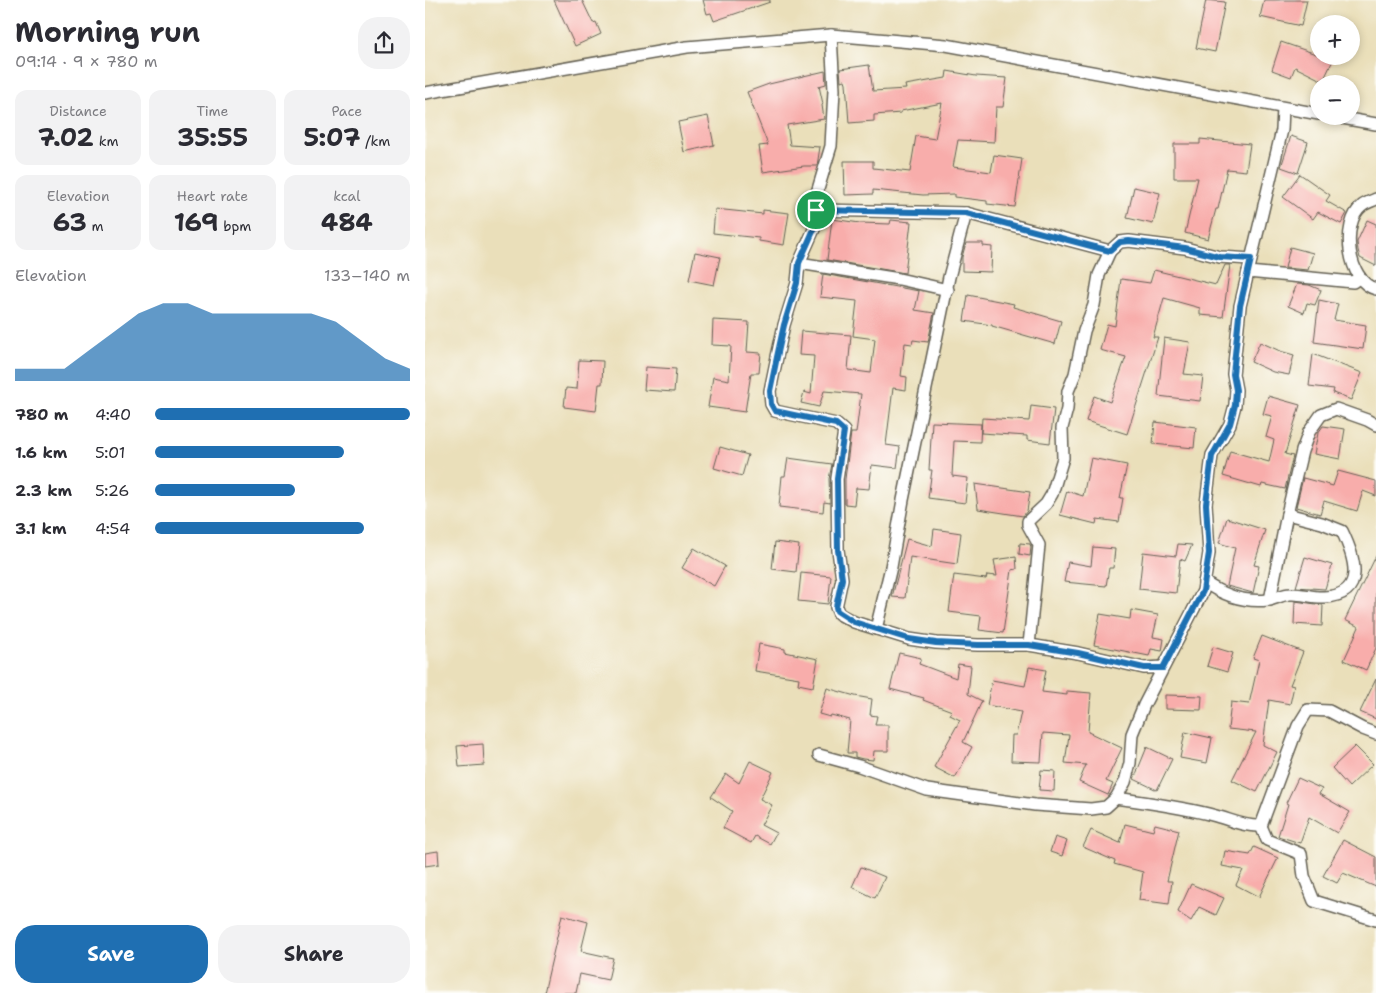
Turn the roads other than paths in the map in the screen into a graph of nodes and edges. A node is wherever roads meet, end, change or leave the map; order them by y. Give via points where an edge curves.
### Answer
1 (831, 35) junction
2 (425, 93) edge
3 (1283, 108) junction
4 (1310, 112) edge
5 (1360, 121) edge
6 (1376, 124) edge
7 (1376, 199) edge
8 (816, 210) junction
9 (966, 213) junction
10 (1110, 251) junction
11 (1251, 259) junction
12 (799, 263) junction
13 (1248, 272) junction
14 (1359, 277) junction
15 (1376, 289) edge
16 (947, 290) junction
17 (1376, 426) edge
18 (1287, 514) junction
19 (1204, 582) junction
20 (1270, 600) junction
21 (876, 629) junction
22 (1029, 645) junction
23 (1163, 668) junction
24 (1376, 734) edge
25 (819, 755) dead end
26 (1116, 798) junction
27 (1261, 826) junction
28 (1376, 920) edge

1 - 2 street via 687,47
1 - 3 street via 946,45
1 - 8 street via 834,90 831,146
3 - 4 street
3 - 11 street via 1282,130
5 - 6 street
7 - 14 street via 1362,206 1353,218 1349,235 1351,258
8 - 9 street
8 - 12 street via 815,227
9 - 10 street
9 - 16 street
10 - 11 street via 1120,242 1129,241 1185,248 1220,257
10 - 22 street via 1099,275 1094,305 1068,391 1062,428 1063,458 1052,494 1028,521 1039,545
11 - 13 street
12 - 16 street
12 - 21 street via 770,391 771,404 775,411 836,424 844,431 837,479 838,550 842,579 836,607 839,614
13 - 14 street via 1353,282
13 - 19 street via 1240,306 1233,374 1235,405 1230,424 1212,456 1206,504 1209,553
14 - 15 street via 1370,288
16 - 21 street
17 - 18 street via 1336,409 1321,415 1309,432
18 - 20 street
18 - 20 street via 1342,531 1352,552 1353,582 1341,595 1290,594
19 - 20 street via 1233,597
19 - 23 street via 1203,591
21 - 22 street via 936,643
22 - 23 street via 1144,668
23 - 26 street via 1132,734 1130,763
24 - 27 street via 1329,711 1307,710
25 - 26 street via 927,790 1091,810 1106,807
26 - 27 street
27 - 28 street via 1267,840 1301,854 1304,876 1313,901

